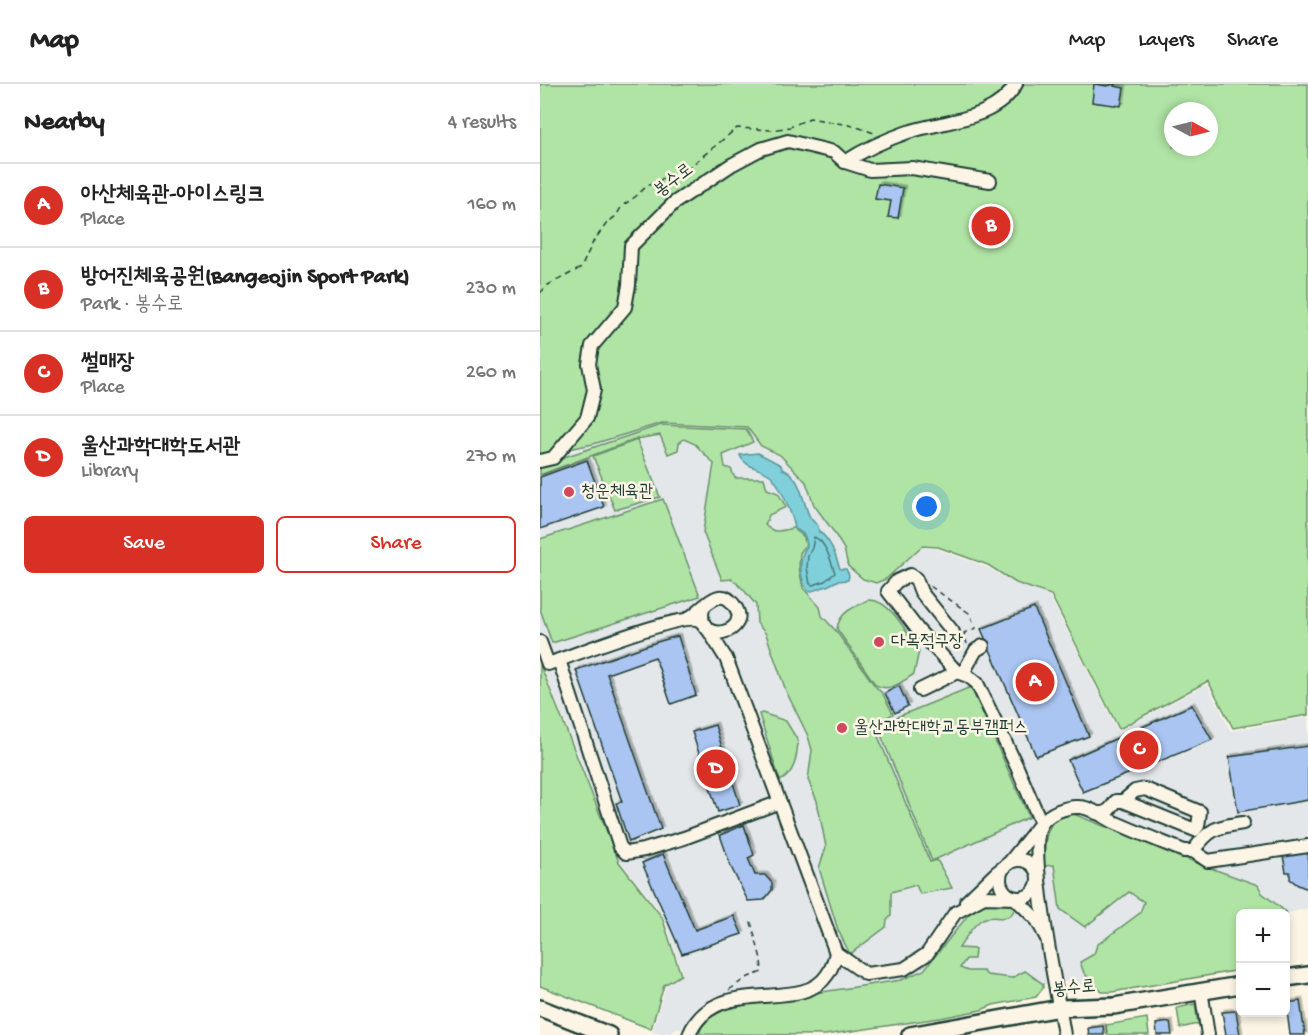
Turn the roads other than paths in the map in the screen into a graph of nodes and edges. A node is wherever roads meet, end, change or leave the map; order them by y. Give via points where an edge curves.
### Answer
1 (1016, 84) edge
2 (845, 162) junction
3 (990, 181) dead end
4 (540, 462) edge
5 (703, 608) junction
6 (688, 618) junction
7 (705, 626) junction
8 (732, 628) junction
9 (959, 632) road end
10 (540, 642) edge
11 (983, 646) dead end
12 (726, 658) junction
13 (559, 660) junction
14 (960, 673) junction
15 (920, 690) dead end
16 (1123, 801) junction
17 (780, 802) junction
18 (1094, 813) junction
19 (1041, 823) junction
20 (1243, 823) dead end
21 (1308, 846) edge
22 (1194, 851) junction
23 (1009, 863) junction
24 (1039, 877) junction
25 (1015, 898) junction
26 (955, 913) junction
27 (1046, 937) junction
28 (836, 953) junction
29 (1308, 975) edge
30 (1290, 977) edge
31 (1236, 986) edge
32 (1201, 990) junction
33 (540, 1008) edge
34 (1060, 1008) junction
35 (949, 1032) edge
36 (609, 1035) edge
37 (689, 1035) edge
38 (910, 1035) edge
39 (1064, 1035) edge
40 (1208, 1035) edge

1 - 2 street via 1006,99 986,111 910,132 867,148
2 - 3 street, 봉수로 via 870,170 912,168
2 - 4 street, 봉수로 via 834,152 788,141 761,149 731,165 674,203 631,246 625,307 592,346 589,364 594,390 587,418 553,458
5 - 6 street
5 - 7 street
5 - 8 street via 711,599 729,599 738,613
6 - 7 street
6 - 13 street
7 - 8 street via 716,633
7 - 12 street
8 - 12 street
9 - 14 street via 910,575 888,591 918,630
10 - 13 street via 548,664
11 - 14 street
12 - 17 street
13 - 17 street via 620,847 626,853 684,838
14 - 15 street
14 - 19 street via 976,683
16 - 16 street via 1195,830 1198,826 1200,812 1145,789 1135,791
16 - 18 street via 1116,801 1104,813
17 - 28 street
18 - 19 street via 1080,806 1068,808
18 - 22 street via 1184,851
19 - 23 street
19 - 24 street via 1037,837
20 - 22 street via 1215,828
21 - 22 street via 1209,861
23 - 24 street via 1028,862
23 - 25 street via 1000,879 1004,891
23 - 26 street
24 - 25 street via 1032,894
24 - 27 street
25 - 26 street via 984,897
25 - 27 street via 1037,920
26 - 28 street via 927,954 904,969 866,974
27 - 34 street
28 - 37 street via 826,977 814,987 716,1004 704,1012
29 - 30 main road
31 - 32 main road, 봉수로
32 - 34 main road, 봉수로 via 1114,1006
32 - 40 street
33 - 36 main road
34 - 35 main road, 봉수로
34 - 39 street
35 - 38 main road, 봉수로

